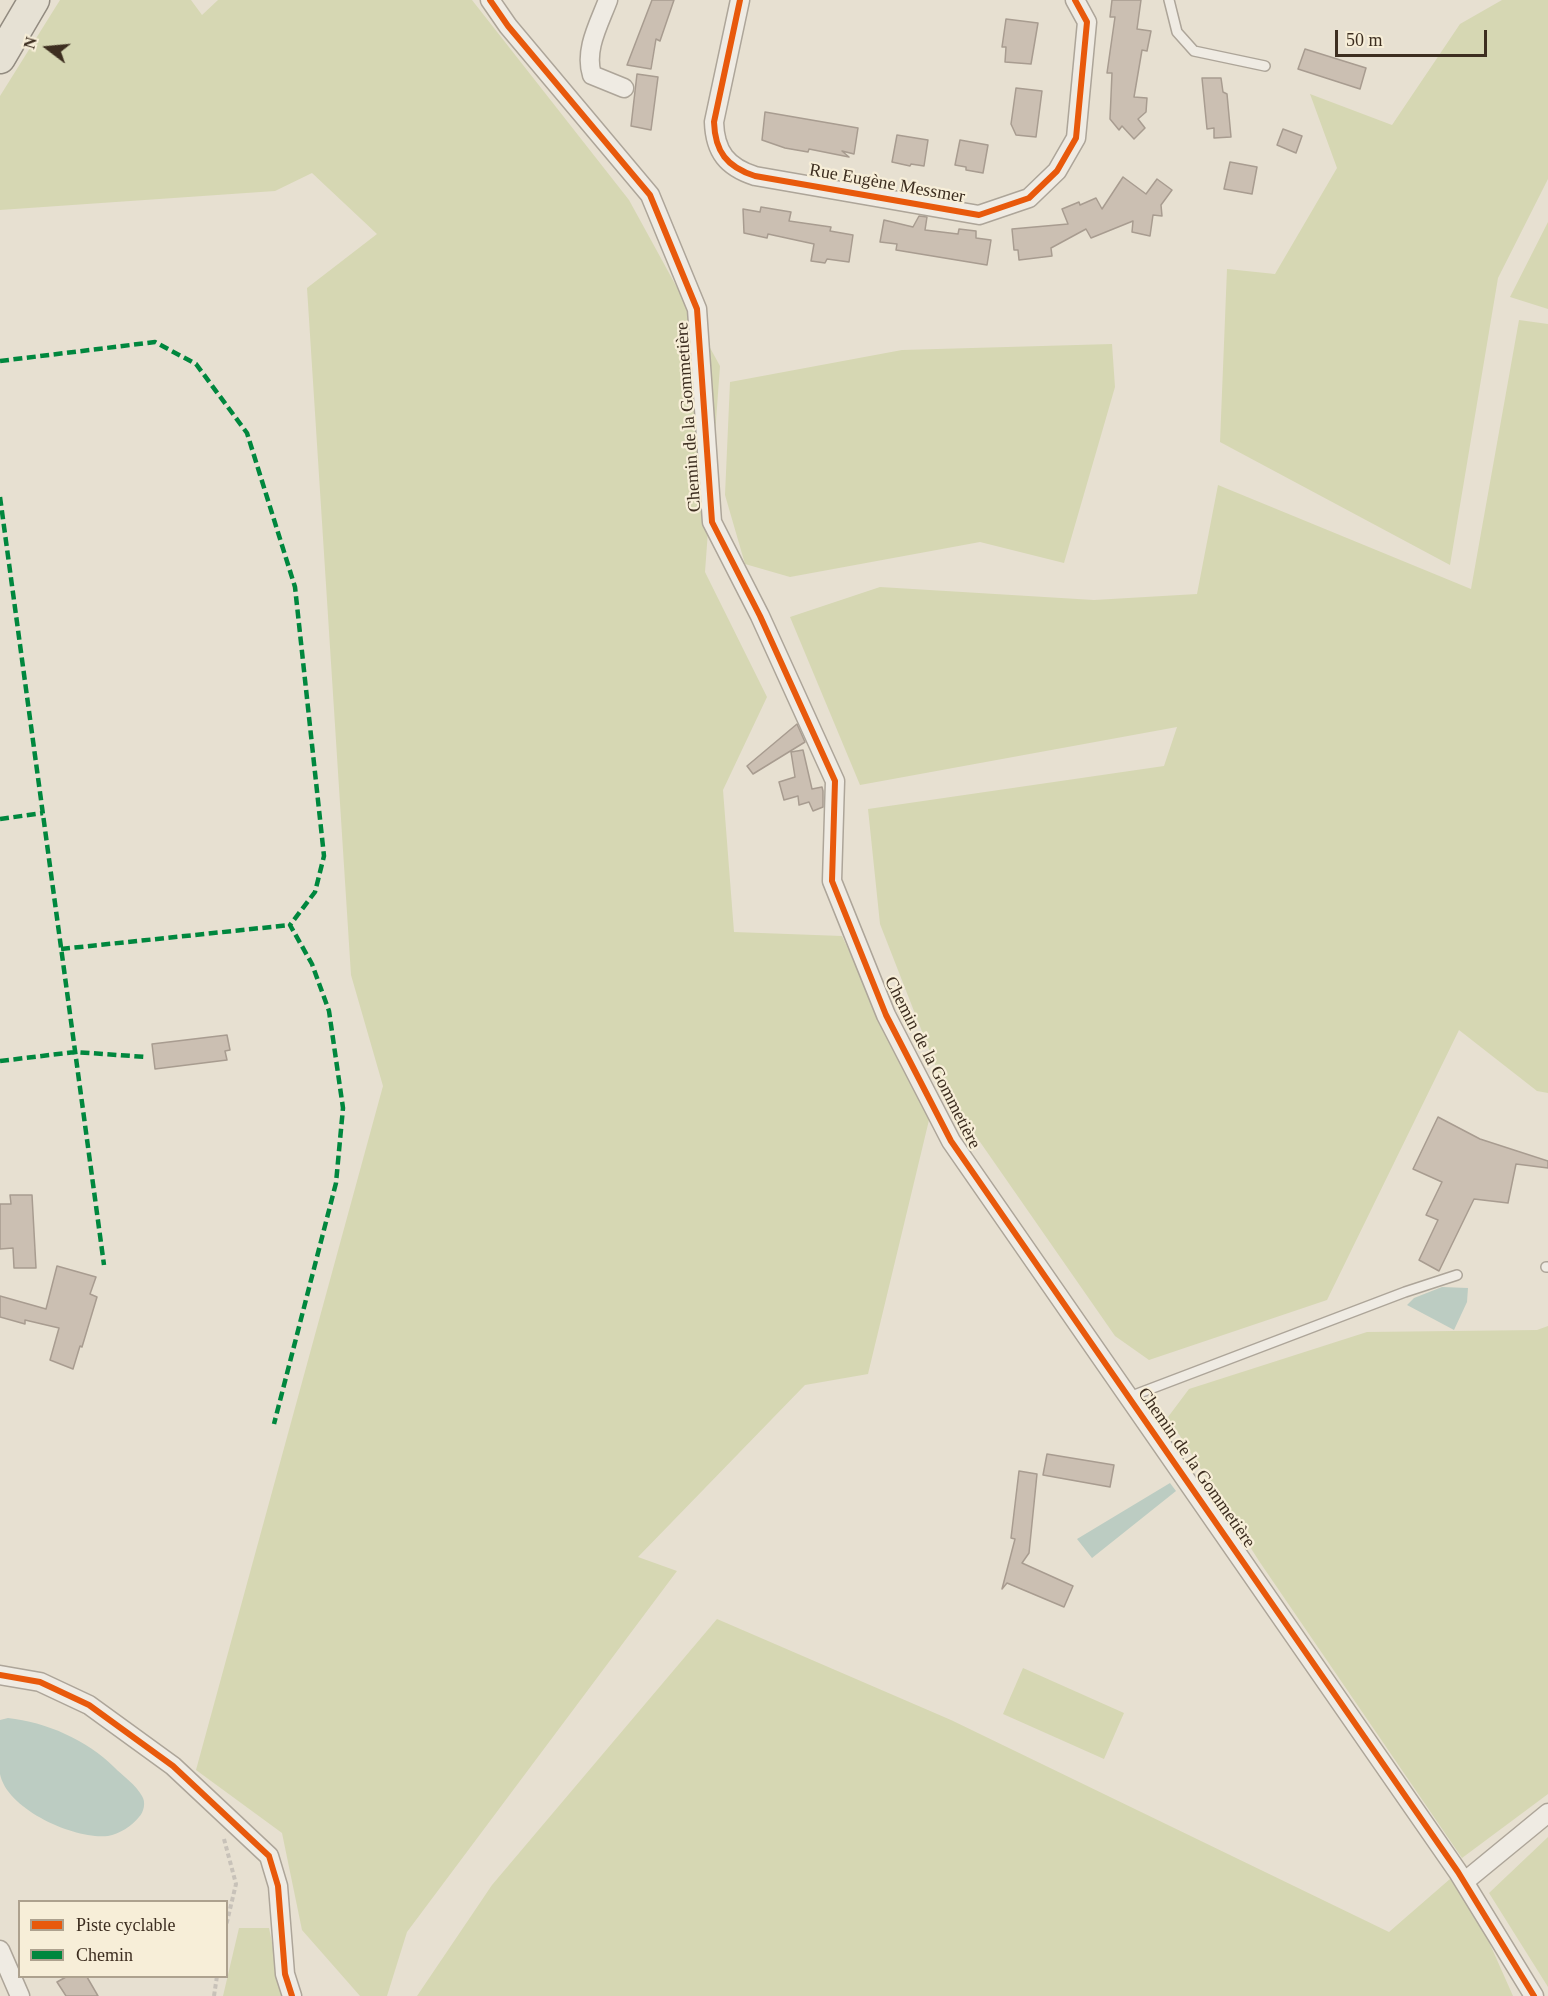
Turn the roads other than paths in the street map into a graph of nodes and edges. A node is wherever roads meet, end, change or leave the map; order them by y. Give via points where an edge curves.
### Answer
1 (34, 0) edge
2 (490, 0) edge
3 (608, 0) edge
4 (740, 0) edge
5 (1075, 0) edge
6 (1169, 0) edge
7 (0, 58) edge
8 (1264, 66) dead end
9 (624, 88) dead end
10 (1456, 1275) dead end
11 (1129, 1397) junction
12 (0, 1675) edge
13 (1548, 1813) edge
14 (1464, 1882) junction
15 (0, 1950) edge
16 (20, 1996) edge
17 (292, 1996) edge
18 (1534, 1996) edge

1 - 7 main road
2 - 11 street, Chemin de la Gommetière via 650,195 697,309 712,522 760,616 835,781 832,881 886,1014 951,1141
3 - 9 street via 589,64 592,75
4 - 5 street, Rue Eugène Messmer via 714,122 717,145 732,165 755,176 979,215 1029,198 1057,171 1076,138 1087,22
6 - 8 lane via 1177,32 1194,51
10 - 11 lane
11 - 14 street, Chemin de la Gommetière
12 - 17 street via 40,1682 89,1705 173,1766 269,1856 278,1886 285,1974
13 - 14 street
14 - 18 street, Chemin de la Gommetière
15 - 16 street

